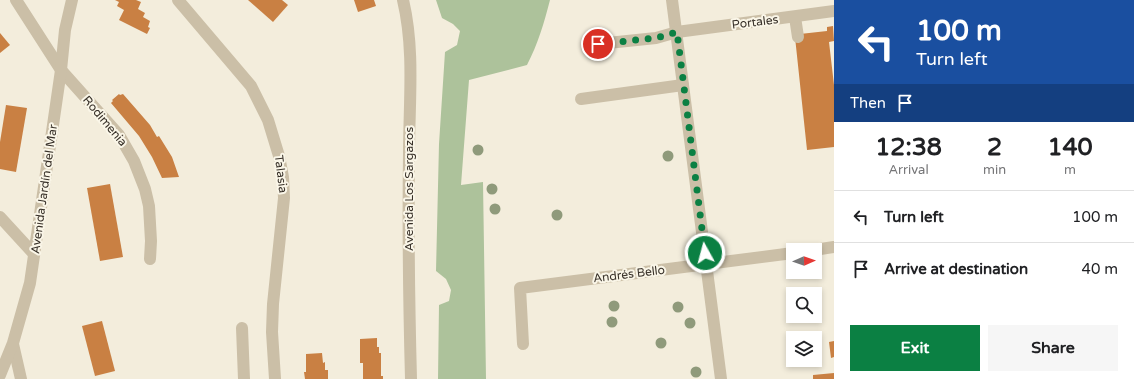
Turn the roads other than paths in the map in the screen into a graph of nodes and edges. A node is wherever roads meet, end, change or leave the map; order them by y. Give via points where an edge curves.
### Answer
1 (16, 0) edge
2 (72, 0) edge
3 (178, 0) edge
4 (403, 0) edge
5 (672, 0) edge
6 (834, 11) edge
7 (795, 17) junction
8 (677, 32) junction
9 (798, 37) dead end
10 (598, 44) dead end
11 (61, 70) junction
12 (684, 85) junction
13 (581, 99) dead end
14 (0, 217) edge
15 (834, 247) edge
16 (822, 249) edge
17 (34, 254) junction
18 (786, 254) edge
19 (150, 259) dead end
20 (706, 265) junction
21 (242, 328) dead end
22 (13, 343) junction
23 (523, 344) dead end
24 (0, 375) edge
25 (21, 379) edge
26 (244, 379) edge
27 (276, 379) edge
28 (411, 379) edge
29 (721, 379) edge

1 - 11 street, Rodimenia
2 - 11 street, Avenida Jardín del Mar via 65,30
3 - 27 street, Talasia via 251,86 268,120 278,149 284,198 272,325
4 - 28 street, Avenida Los Sargazos via 409,36 411,82
5 - 8 street
6 - 7 street, Portales
7 - 8 street, Portales
7 - 9 street
8 - 10 street, Portales via 656,38
8 - 12 street
11 - 17 street, Avenida Jardín del Mar
11 - 19 street, Rodimenia via 119,135 134,161 149,206
12 - 13 street
12 - 20 street
14 - 17 street
15 - 16 street
17 - 22 street, Avenida Jardín del Mar via 28,294
18 - 20 street, Andrés Bello
20 - 23 street, Andrés Bello via 520,288
20 - 29 street
21 - 26 street
22 - 24 street, Avenida Jardín del Mar
22 - 25 street

